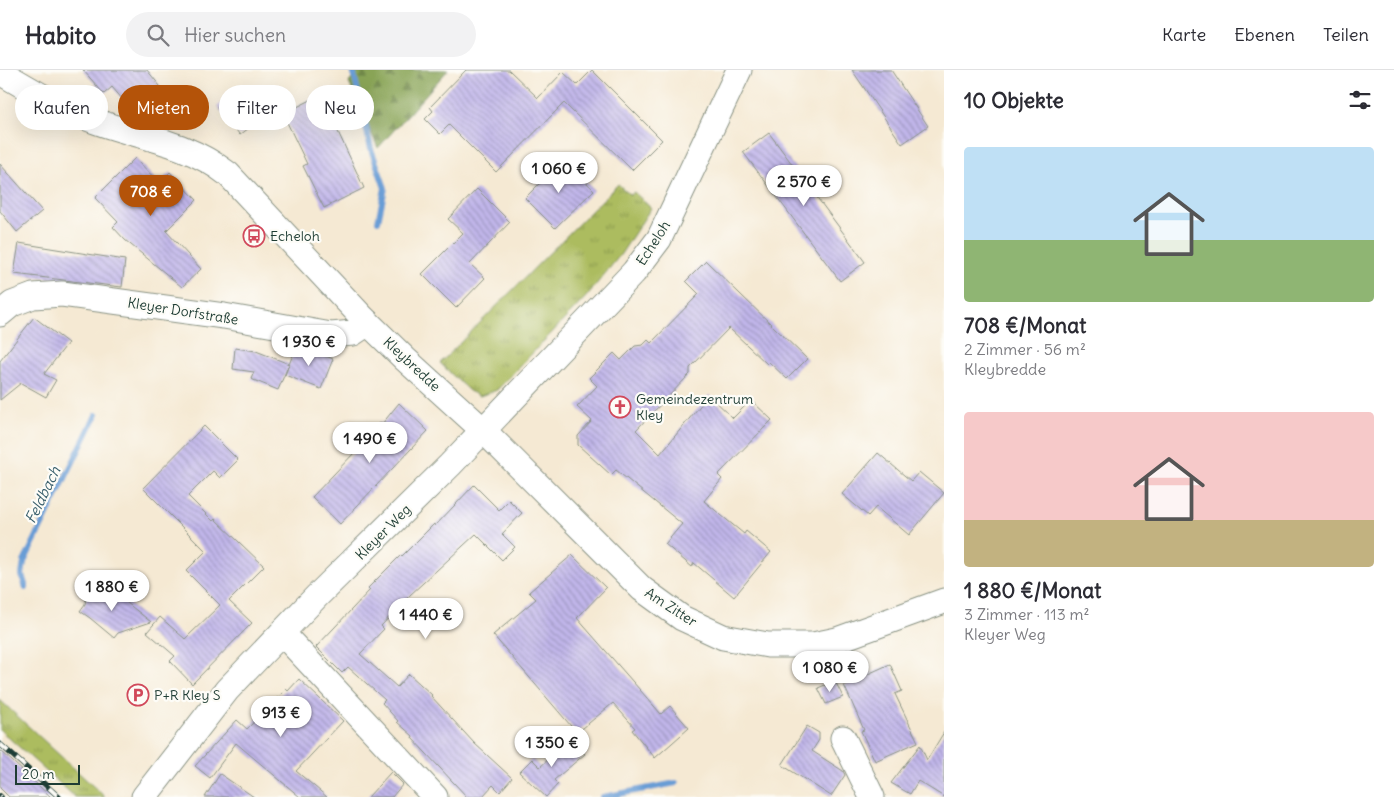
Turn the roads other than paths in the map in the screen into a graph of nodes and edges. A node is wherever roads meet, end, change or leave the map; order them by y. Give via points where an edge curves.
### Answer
1 (739, 70) edge
2 (0, 72) edge
3 (0, 314) edge
4 (368, 323) junction
5 (482, 430) junction
6 (944, 601) edge
7 (282, 633) junction
8 (843, 738) dead end
9 (144, 797) edge
10 (435, 797) edge
11 (872, 797) edge

1 - 5 street, Echeloh via 659,239 605,304
2 - 4 street, Kleybredde via 68,111 136,134 165,140 213,162 248,193
3 - 4 street, Kleyer Dorfstraße via 12,304 33,296 62,294 224,316 331,335 353,332
4 - 5 street, Kleybredde
5 - 6 street, Am Zitter via 642,589 682,618 723,636 768,645 813,645 837,640
5 - 7 street, Kleyer Weg
7 - 9 street, Kleyer Weg via 210,710
7 - 10 street
8 - 11 street

